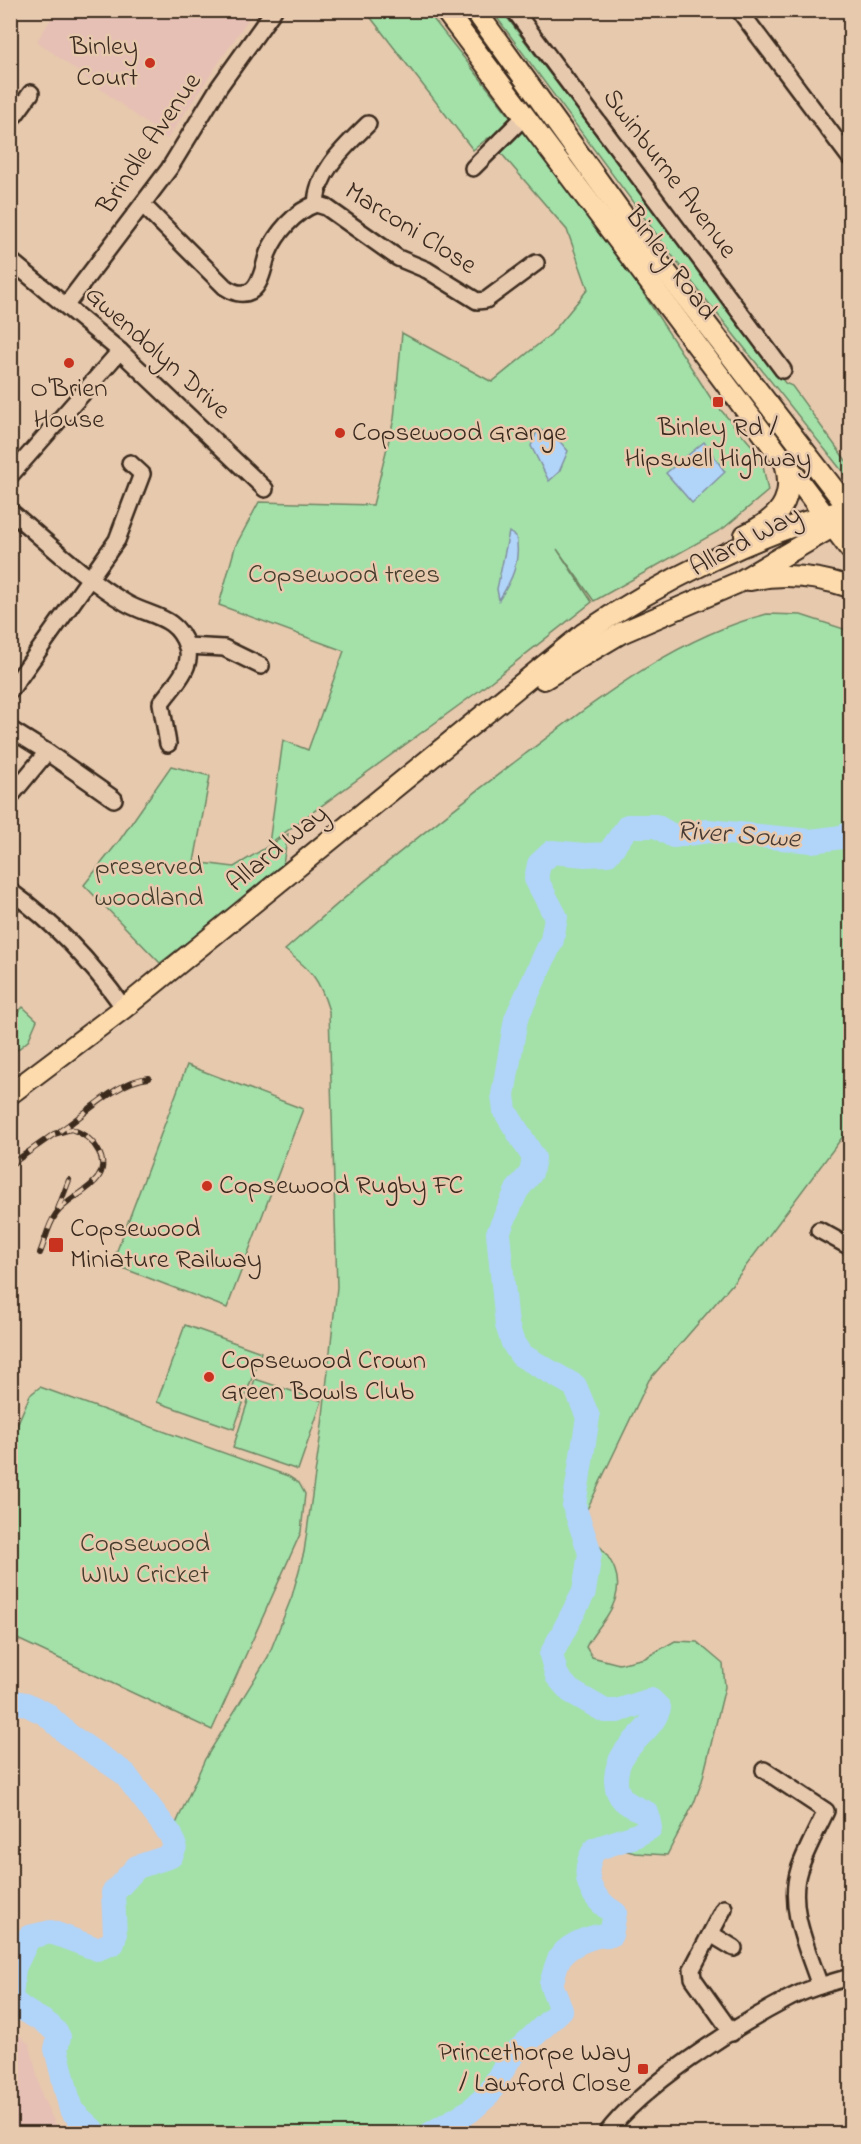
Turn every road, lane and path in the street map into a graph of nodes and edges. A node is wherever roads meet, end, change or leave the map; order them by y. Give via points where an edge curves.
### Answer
1 (274, 10) edge
2 (445, 10) edge
3 (475, 10) edge
4 (514, 10) edge
5 (740, 10) edge
6 (31, 93) dead end
7 (12, 116) edge
8 (525, 116) junction
9 (368, 124) dead end
10 (850, 158) edge
11 (473, 168) dead end
12 (316, 204) junction
13 (143, 205) junction
14 (10, 260) edge
15 (536, 263) dead end
16 (66, 305) junction
17 (120, 351) junction
18 (783, 370) dead end
19 (757, 391) junction
20 (784, 461) junction
21 (130, 463) dead end
22 (10, 476) edge
23 (265, 489) dead end
24 (850, 497) edge
25 (850, 509) edge
26 (10, 511) edge
27 (836, 524) edge
28 (850, 549) edge
29 (91, 580) junction
30 (668, 581) junction
31 (737, 583) junction
32 (850, 587) edge
33 (187, 646) junction
34 (261, 666) dead end
35 (10, 691) edge
36 (492, 711) junction
37 (10, 729) edge
38 (168, 744) dead end
39 (47, 752) junction
40 (10, 797) edge
41 (114, 799) dead end
42 (10, 891) edge
43 (124, 1008) junction
44 (10, 1094) edge
45 (819, 1230) dead end
46 (850, 1247) edge
47 (764, 1770) dead end
48 (724, 1908) dead end
49 (711, 1934) junction
50 (734, 1948) dead end
51 (850, 1977) edge
52 (820, 1986) junction
53 (732, 2033) junction
54 (606, 2133) edge

1 - 13 street, Brindle Avenue
2 - 8 main road, Binley Road
3 - 19 main road, Binley Road
4 - 18 street, Swinburne Avenue
5 - 10 street
6 - 7 street
8 - 11 street
8 - 20 main road, Binley Road
9 - 12 street, Marconi Close via 328,170 316,189
12 - 13 street, Marconi Close via 288,224 270,250 257,284 251,291 239,294 225,287
12 - 15 street, Marconi Close via 398,258 427,270 477,301 486,300
13 - 16 street, Brindle Avenue
14 - 16 street, Gwendolyn Drive
16 - 17 street, Gwendolyn Drive
17 - 22 street
17 - 23 street, Gwendolyn Drive
19 - 24 main road via 783,415
19 - 25 main road, Binley Road
20 - 27 main road, Binley Road
20 - 30 main road, Allard Way via 788,494 777,517
21 - 29 street via 142,474 117,540
25 - 27 main road, Allard Way
26 - 29 street
27 - 28 main road, Binley Road
27 - 30 main road, Allard Way
27 - 31 main road, Allard Way
29 - 33 street via 128,605 167,619
29 - 35 street
30 - 36 main road, Allard Way via 583,634
31 - 32 main road via 800,575
31 - 36 main road, Allard Way via 621,633
33 - 34 street via 224,648
33 - 38 street via 185,668 161,703
36 - 43 main road, Allard Way
37 - 39 street
39 - 40 street
39 - 41 street
42 - 43 street via 43,915 101,975
43 - 44 main road, Allard Way
45 - 46 street
47 - 52 street via 826,1811 799,1871 795,1893 802,1932
48 - 49 street
49 - 50 street
49 - 53 street via 692,1969 693,1978
51 - 52 street
52 - 53 street via 787,1999
53 - 54 street via 649,2088

